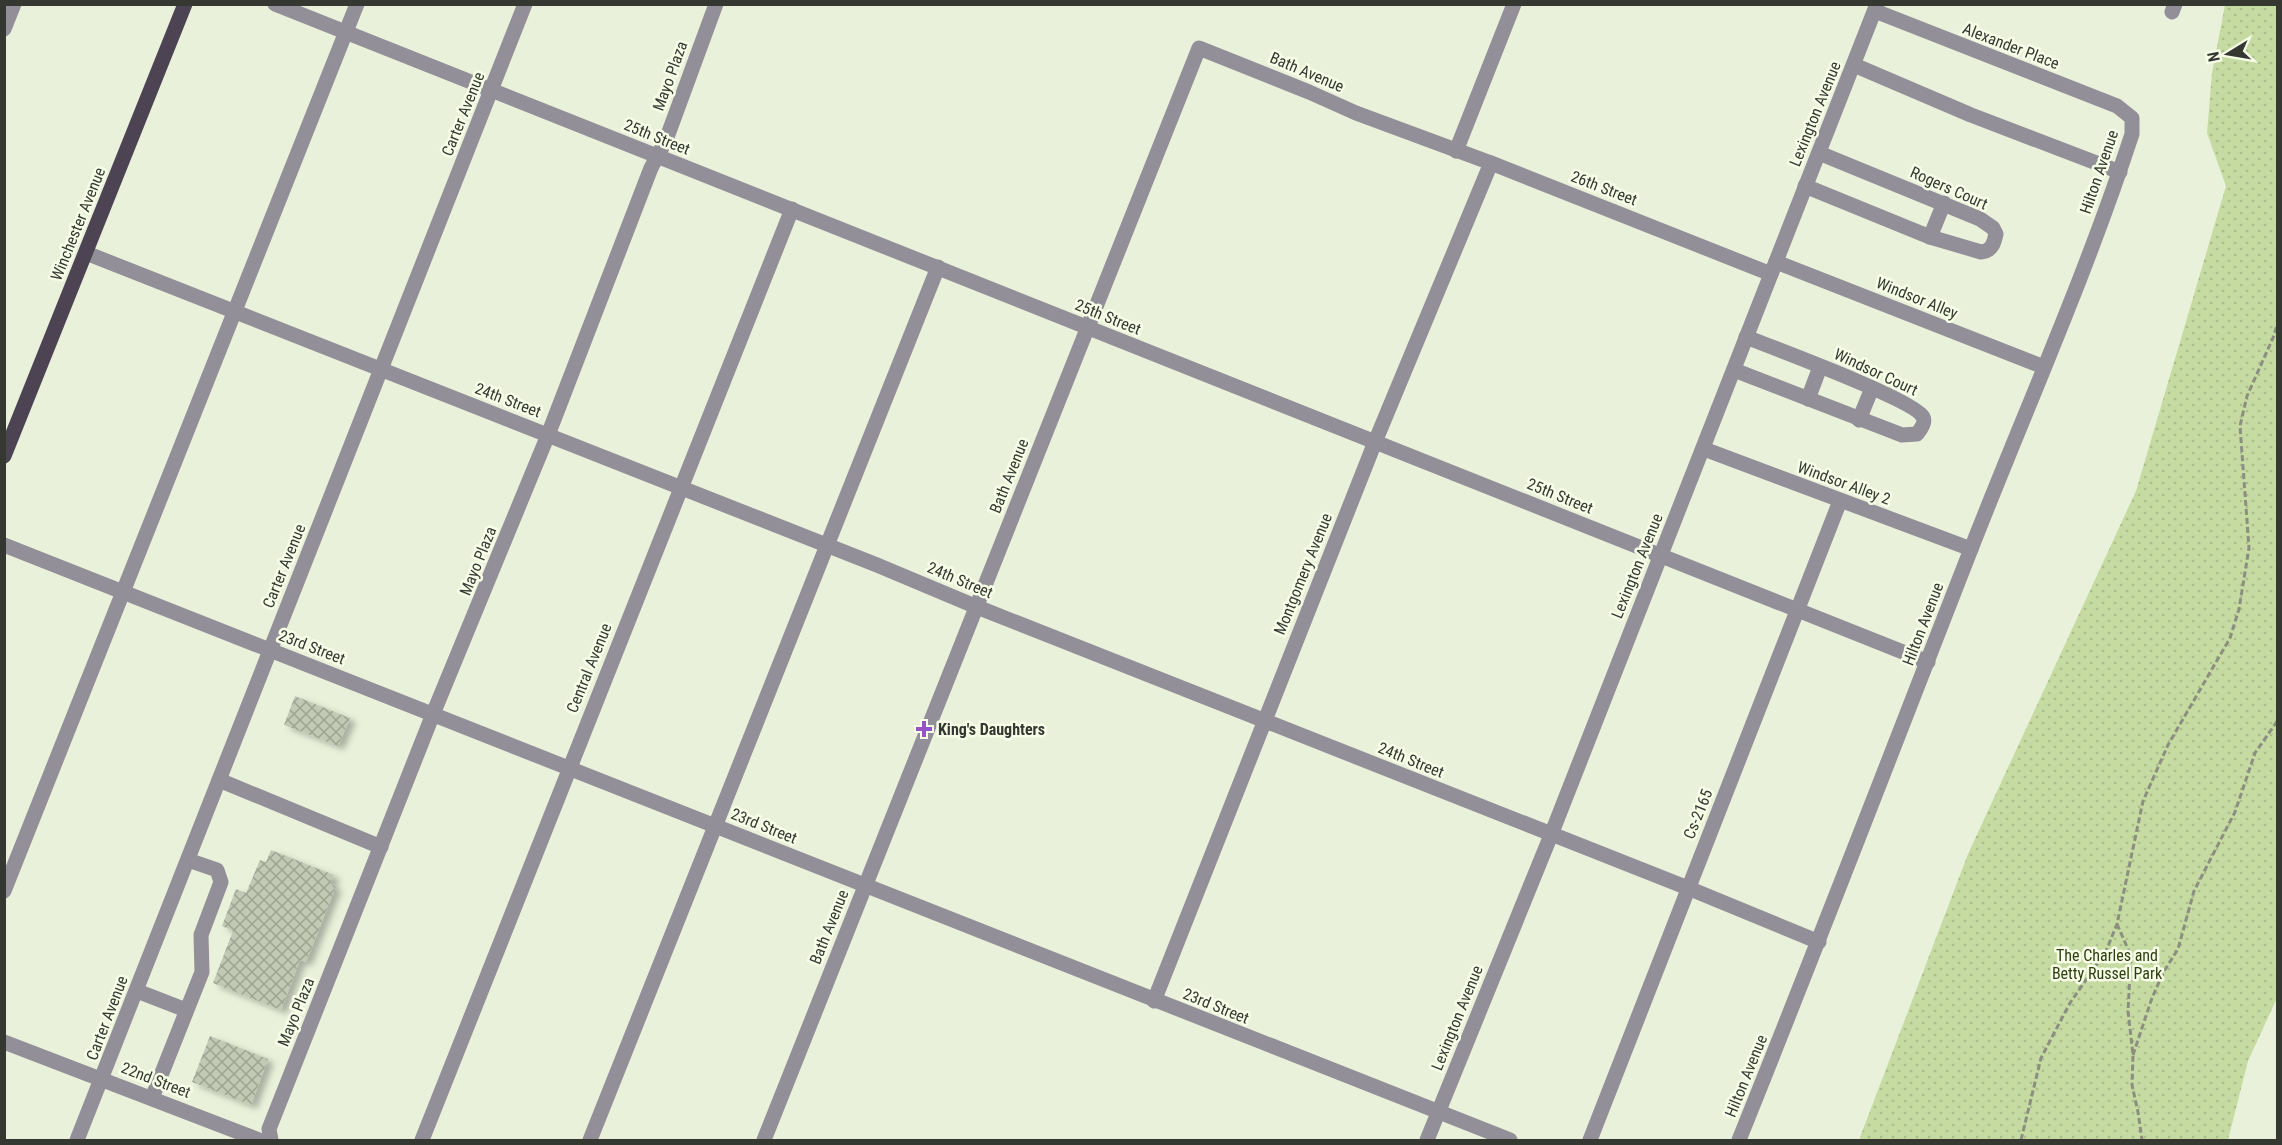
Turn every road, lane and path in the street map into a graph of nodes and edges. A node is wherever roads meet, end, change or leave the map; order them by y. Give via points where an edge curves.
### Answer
1 (14, 4) edge
2 (184, 4) edge
3 (275, 4) edge
4 (357, 4) edge
5 (525, 4) edge
6 (716, 4) edge
7 (1514, 4) edge
8 (1876, 8) edge
9 (4, 29) edge
10 (346, 32) junction
11 (1854, 65) junction
12 (492, 89) junction
13 (2132, 118) joint
14 (1422, 138) joint
15 (1456, 151) junction
16 (1819, 153) junction
17 (657, 157) junction
18 (1491, 164) junction
19 (2120, 172) junction
20 (1805, 186) junction
21 (1944, 203) junction
22 (792, 209) junction
23 (1930, 237) junction
24 (86, 253) junction
25 (938, 267) junction
26 (1774, 268) junction
27 (236, 312) junction
28 (2277, 322) edge
29 (1087, 328) junction
30 (1746, 337) junction
31 (1820, 366) junction
32 (2044, 368) junction
33 (381, 370) junction
34 (1734, 370) junction
35 (1872, 388) junction
36 (1808, 399) junction
37 (1859, 420) junction
38 (548, 435) junction
39 (1375, 442) junction
40 (1704, 449) junction
41 (4, 456) edge
42 (680, 489) junction
43 (1840, 501) junction
44 (4, 545) edge
45 (828, 546) junction
46 (1971, 549) junction
47 (1660, 555) junction
48 (123, 592) junction
49 (977, 607) junction
50 (1799, 609) junction
51 (270, 650) junction
52 (1928, 662) junction
53 (433, 714) junction
54 (1265, 720) junction
55 (2277, 720) edge
56 (569, 768) junction
57 (219, 780) junction
58 (716, 827) junction
59 (1551, 835) junction
60 (381, 847) junction
61 (188, 860) junction
62 (865, 886) junction
63 (1688, 888) junction
64 (4, 891) edge
65 (2117, 924) junction
66 (1819, 942) junction
67 (137, 991) junction
68 (1154, 1001) junction
69 (186, 1010) junction
70 (4, 1042) edge
71 (2133, 1055) junction
72 (102, 1079) junction
73 (152, 1098) junction
74 (1438, 1113) junction
75 (262, 1138) edge
76 (77, 1140) edge
77 (422, 1140) edge
78 (590, 1140) edge
79 (764, 1140) edge
80 (1427, 1140) edge
81 (1510, 1140) edge
82 (1590, 1140) edge
83 (1739, 1140) edge
84 (2021, 1140) edge
85 (2142, 1140) edge

1 - 9 street
2 - 24 main road, Winchester Avenue
3 - 10 street, 25th Street
4 - 10 street
5 - 12 street, Carter Avenue
6 - 17 street, Mayo Plaza
7 - 15 street
8 - 11 street, Lexington Avenue
8 - 13 street, Alexander Place via 2117,106
10 - 12 street, 25th Street
10 - 27 street
11 - 16 street, Lexington Avenue
11 - 19 street
12 - 17 street, 25th Street
12 - 33 street, Carter Avenue
13 - 19 street, Hilton Avenue via 2132,134
14 - 15 street, 26th Street
14 - 29 street, Bath Avenue via 1199,48
15 - 18 street, 26th Street
16 - 20 street, Lexington Avenue
16 - 21 street, Rogers Court
17 - 22 street, 25th Street
17 - 38 street, Mayo Plaza
18 - 26 street, 26th Street
18 - 39 street, Montgomery Avenue
19 - 32 street, Hilton Avenue
20 - 23 street, Rogers Court
20 - 26 street, Lexington Avenue
21 - 23 street
21 - 23 street, Rogers Court via 1993,228 1993,245 1981,252
22 - 25 street, 25th Street
22 - 42 street, Central Avenue
24 - 27 street, 24th Street
24 - 41 main road, Winchester Avenue
25 - 29 street, 25th Street
25 - 45 street
26 - 30 street, Lexington Avenue
26 - 32 street, Windsor Alley
27 - 33 street, 24th Street
27 - 48 street
28 - 65 path via 2247,396 2240,426 2249,548 2239,609 2230,638 2168,746 2143,801
29 - 39 street, 25th Street
29 - 49 street, Bath Avenue
30 - 31 street, Windsor Court
30 - 34 street, Lexington Avenue
31 - 35 street, Windsor Court
31 - 36 street
32 - 46 street, Hilton Avenue
33 - 38 street, 24th Street
33 - 51 street, Carter Avenue
34 - 36 street, Windsor Court
34 - 40 street, Lexington Avenue
35 - 37 street
35 - 37 street, Windsor Court via 1915,408 1924,423 1917,434 1902,435
36 - 37 street, Windsor Court
38 - 42 street, 24th Street
38 - 53 street, Mayo Plaza
39 - 47 street, 25th Street
39 - 54 street, Montgomery Avenue
40 - 43 street, Windsor Alley 2
40 - 47 street, Lexington Avenue
42 - 45 street, 24th Street
42 - 56 street, Central Avenue
43 - 46 street, Windsor Alley 2
43 - 50 street, Cs-2165
44 - 48 street, 23rd Street
45 - 49 street, 24th Street
45 - 58 street
46 - 52 street, Hilton Avenue
47 - 50 street, 25th Street
47 - 59 street, Lexington Avenue
48 - 51 street, 23rd Street
48 - 64 street
49 - 54 street, 24th Street
49 - 62 street, Bath Avenue
50 - 52 street, 25th Street
50 - 63 street, Cs-2165
51 - 53 street, 23rd Street
51 - 57 street, Carter Avenue
52 - 66 street, Hilton Avenue
53 - 56 street, 23rd Street
53 - 60 street, Mayo Plaza
54 - 59 street, 24th Street
54 - 68 street, Montgomery Avenue
55 - 71 path via 2255,753 2235,812 2194,891 2178,948 2152,998
56 - 58 street, 23rd Street
56 - 77 street, Central Avenue
57 - 60 street
57 - 61 street, Carter Avenue
58 - 62 street, 23rd Street
58 - 78 street
59 - 63 street, 24th Street
59 - 74 street, Lexington Avenue
60 - 75 street, Mayo Plaza
61 - 67 street, Carter Avenue
61 - 69 street via 217,870 221,882 201,935 202,972
62 - 68 street, 23rd Street
62 - 79 street, Bath Avenue
63 - 66 street, 24th Street
63 - 82 street, Cs-2165
65 - 71 path via 2131,956 2128,1011
65 - 84 path via 2106,951 2070,1003 2041,1058
66 - 83 street, Hilton Avenue
67 - 69 street
67 - 72 street, Carter Avenue
68 - 74 street, 23rd Street
69 - 73 street
70 - 72 street, 22nd Street
71 - 85 path via 2132,1085
72 - 73 street, 22nd Street
72 - 76 street, Carter Avenue
73 - 75 street, 22nd Street
74 - 80 street, Lexington Avenue
74 - 81 street, 23rd Street

